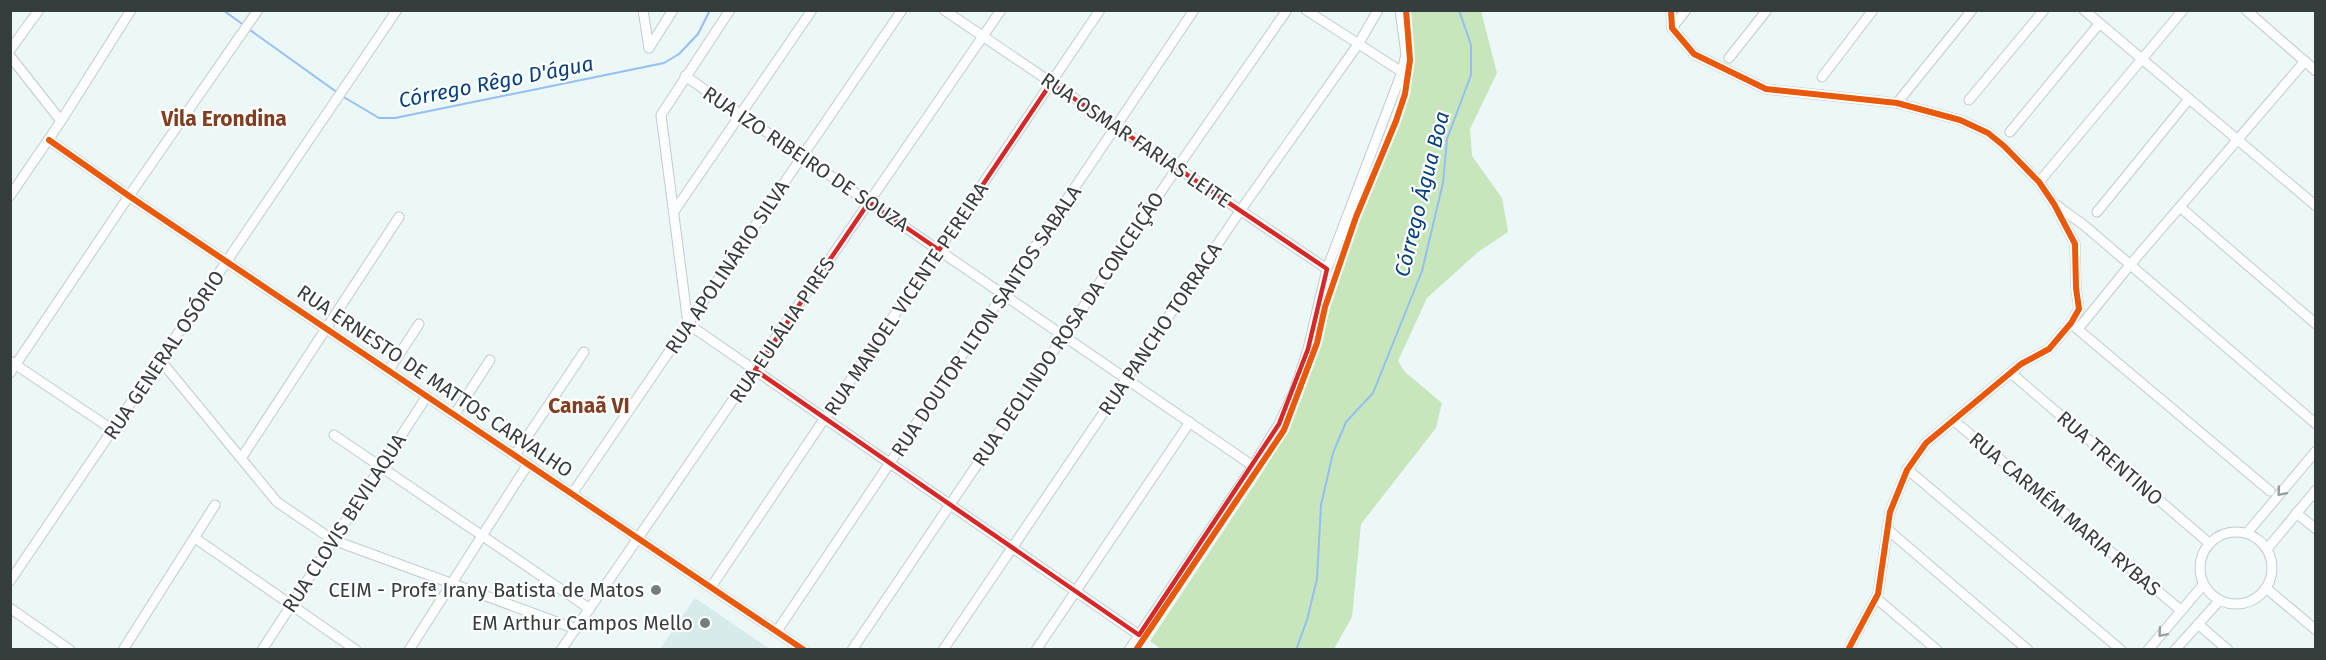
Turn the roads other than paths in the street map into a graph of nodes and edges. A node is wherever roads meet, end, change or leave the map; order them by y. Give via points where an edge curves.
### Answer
1 (39, 10) edge
2 (131, 10) edge
3 (258, 10) edge
4 (398, 10) edge
5 (644, 10) edge
6 (673, 10) edge
7 (730, 10) edge
8 (812, 10) edge
9 (902, 10) edge
10 (944, 10) edge
11 (1001, 10) edge
12 (1100, 10) edge
13 (1194, 10) edge
14 (1287, 10) edge
15 (1306, 10) edge
16 (1378, 10) edge
17 (1400, 10) edge
18 (1671, 10) edge
19 (1686, 10) edge
20 (1767, 10) edge
21 (1873, 10) edge
22 (1972, 10) edge
23 (2044, 10) edge
24 (2084, 10) edge
25 (2183, 10) edge
26 (2246, 10) edge
27 (2263, 10) edge
28 (2256, 19) junction
29 (2099, 24) junction
30 (1672, 28) junction
31 (983, 37) junction
32 (1359, 43) junction
33 (10, 50) edge
34 (10, 56) edge
35 (1729, 58) dead end
36 (2143, 60) junction
37 (2305, 61) junction
38 (2316, 70) edge
39 (1402, 72) junction
40 (685, 76) junction
41 (1822, 77) dead end
42 (1051, 83) junction
43 (2189, 99) junction
44 (1969, 100) dead end
45 (1897, 104) junction
46 (741, 115) junction
47 (61, 121) junction
48 (1116, 127) junction
49 (2010, 132) dead end
50 (49, 140) junction
51 (2238, 140) junction
52 (802, 156) junction
53 (1177, 168) junction
54 (2039, 182) junction
55 (10, 196) edge
56 (129, 196) junction
57 (869, 202) junction
58 (2054, 204) junction
59 (2180, 207) junction
60 (2316, 207) edge
61 (675, 210) junction
62 (1240, 211) junction
63 (2097, 212) dead end
64 (399, 217) dead end
65 (939, 250) junction
66 (228, 261) junction
67 (2130, 265) junction
68 (1327, 270) junction
69 (1004, 294) junction
70 (419, 324) dead end
71 (688, 324) junction
72 (2316, 324) edge
73 (2075, 326) junction
74 (326, 328) junction
75 (1064, 336) junction
76 (584, 352) dead end
77 (490, 360) dead end
78 (161, 361) junction
79 (12, 366) edge
80 (389, 370) junction
81 (755, 370) junction
82 (2011, 373) junction
83 (1126, 379) junction
84 (427, 396) junction
85 (455, 414) junction
86 (825, 418) junction
87 (1953, 420) junction
88 (1190, 422) junction
89 (2316, 424) edge
90 (113, 430) junction
91 (334, 435) dead end
92 (2316, 451) edge
93 (515, 455) junction
94 (242, 457) junction
95 (890, 463) junction
96 (528, 464) junction
97 (381, 466) junction
98 (1253, 466) junction
99 (1907, 469) junction
100 (2316, 490) edge
101 (2270, 491) dead end
102 (572, 494) junction
103 (950, 504) junction
104 (215, 506) dead end
105 (2296, 513) junction
106 (1887, 529) junction
107 (2316, 529) edge
108 (2247, 533) junction
109 (481, 535) junction
110 (195, 538) junction
111 (639, 539) junction
112 (333, 540) junction
113 (2209, 543) junction
114 (1012, 548) junction
115 (2266, 549) junction
116 (10, 581) edge
117 (452, 584) junction
118 (2203, 585) junction
119 (711, 587) junction
120 (2266, 588) junction
121 (1075, 591) junction
122 (1876, 598) junction
123 (2219, 601) junction
124 (291, 604) junction
125 (2177, 607) dead end
126 (10, 608) edge
127 (590, 609) junction
128 (2198, 624) junction
129 (576, 628) junction
130 (2316, 630) edge
131 (777, 632) junction
132 (1139, 635) junction
133 (70, 650) edge
134 (123, 650) edge
135 (262, 650) edge
136 (356, 650) edge
137 (409, 650) edge
138 (561, 650) edge
139 (804, 650) edge
140 (852, 650) edge
141 (943, 650) edge
142 (1036, 650) edge
143 (1129, 650) edge
144 (1848, 650) edge
145 (1937, 650) edge
146 (2028, 650) edge
147 (2121, 650) edge
148 (2148, 650) edge
149 (2175, 650) edge
150 (2228, 650) edge

1 - 33 street
2 - 47 street
3 - 56 street
4 - 66 street, RUA GENERAL OSÓRIO
5 - 6 street via 649,48
7 - 40 street
8 - 46 street
9 - 52 street, RUA APOLINÁRIO SILVA
10 - 31 street, RUA OSMAR FARIAS LEITE
11 - 31 street, RUA EULÁLIA PIRES
12 - 42 street, RUA MANOEL VICENTE PEREIRA
13 - 48 street, RUA DOUTOR ILTON SANTOS SABALA
14 - 53 street, RUA DEOLINDO ROSA DA CONCEIÇÃO
15 - 32 street
16 - 32 street, RUA PANCHO TORRACA
17 - 39 street via 1406,54
18 - 30 street
19 - 30 street
20 - 35 street
21 - 41 street
22 - 45 street
23 - 44 street
24 - 29 street
25 - 36 street
26 - 28 street
27 - 28 street
28 - 37 street
29 - 36 street
29 - 49 street
30 - 45 street via 1694,54 1766,89
31 - 42 street, RUA OSMAR FARIAS LEITE
31 - 57 street, RUA EULÁLIA PIRES
32 - 39 street
32 - 62 street, RUA PANCHO TORRACA
34 - 47 street
36 - 43 street
36 - 54 street
37 - 38 street
37 - 51 street
39 - 68 street
40 - 46 street, RUA IZO RIBEIRO DE SOUZA
40 - 61 street via 661,115
42 - 48 street, RUA OSMAR FARIAS LEITE
42 - 65 street, RUA MANOEL VICENTE PEREIRA
43 - 51 street
43 - 63 street
45 - 54 street via 1960,120 1988,134
46 - 52 street, RUA IZO RIBEIRO DE SOUZA
46 - 61 street
47 - 50 street
48 - 53 street, RUA OSMAR FARIAS LEITE
48 - 69 street, RUA DOUTOR ILTON SANTOS SABALA
50 - 55 street
50 - 56 street, RUA ERNESTO DE MATTOS CARVALHO
51 - 59 street
51 - 60 street
52 - 57 street, RUA IZO RIBEIRO DE SOUZA
52 - 71 street, RUA APOLINÁRIO SILVA
53 - 62 street, RUA OSMAR FARIAS LEITE
53 - 75 street, RUA DEOLINDO ROSA DA CONCEIÇÃO
54 - 58 street
56 - 66 street, RUA ERNESTO DE MATTOS CARVALHO
56 - 79 street
57 - 65 street, RUA IZO RIBEIRO DE SOUZA
57 - 81 street, RUA EULÁLIA PIRES
58 - 67 street
58 - 73 street via 2075,244 2079,309
59 - 67 street
59 - 72 street
61 - 71 street
62 - 68 street, RUA OSMAR FARIAS LEITE
62 - 83 street, RUA PANCHO TORRACA
64 - 74 street
65 - 69 street, RUA IZO RIBEIRO DE SOUZA
65 - 86 street, RUA MANOEL VICENTE PEREIRA
66 - 74 street, RUA ERNESTO DE MATTOS CARVALHO
66 - 78 street, RUA GENERAL OSÓRIO
67 - 73 street
67 - 89 street
68 - 98 street via 1294,392
69 - 75 street, RUA IZO RIBEIRO DE SOUZA
69 - 95 street, RUA DOUTOR ILTON SANTOS SABALA
70 - 80 street
71 - 81 street
71 - 102 street, RUA APOLINÁRIO SILVA
73 - 82 street via 2049,349
73 - 101 street
74 - 80 street, RUA ERNESTO DE MATTOS CARVALHO
74 - 94 street
75 - 83 street, RUA IZO RIBEIRO DE SOUZA
75 - 103 street, RUA DEOLINDO ROSA DA CONCEIÇÃO
76 - 93 street
77 - 85 street
78 - 90 street, RUA GENERAL OSÓRIO
78 - 94 street
79 - 90 street
80 - 84 street, RUA ERNESTO DE MATTOS CARVALHO
81 - 86 street
81 - 111 street, RUA EULÁLIA PIRES
82 - 87 street
82 - 113 street, RUA TRENTINO
83 - 88 street, RUA IZO RIBEIRO DE SOUZA
83 - 114 street, RUA PANCHO TORRACA
84 - 85 street, RUA ERNESTO DE MATTOS CARVALHO
84 - 97 street, RUA CLOVIS BEVILAQUA
85 - 93 street, RUA ERNESTO DE MATTOS CARVALHO
86 - 95 street
86 - 119 street, RUA MANOEL VICENTE PEREIRA
87 - 99 street via 1926,443
87 - 125 street, RUA CARMÉM MARIA RYBAS
88 - 98 street, RUA IZO RIBEIRO DE SOUZA
88 - 121 street
90 - 116 street, RUA GENERAL OSÓRIO
91 - 97 street
92 -> 108 street
93 - 96 street, RUA ERNESTO DE MATTOS CARVALHO
94 - 112 street via 278,502
95 - 103 street
95 - 131 street, RUA DOUTOR ILTON SANTOS SABALA
96 - 102 street, RUA ERNESTO DE MATTOS CARVALHO
96 - 109 street
97 - 109 street
97 - 112 street, RUA CLOVIS BEVILAQUA
98 - 132 street
99 - 106 street
99 - 147 street
100 - 105 street
102 - 111 street, RUA ERNESTO DE MATTOS CARVALHO
103 - 114 street
103 - 140 street, RUA DEOLINDO ROSA DA CONCEIÇÃO
104 - 110 street
105 - 107 street
105 - 115 street
106 - 122 street
106 - 146 street
108 - 113 street via 2225,533
108 - 115 street
109 - 117 street
109 - 127 street
110 - 124 street
110 - 134 street
111 - 119 street, RUA ERNESTO DE MATTOS CARVALHO
111 - 127 street, RUA EULÁLIA PIRES
112 - 117 street
112 - 124 street, RUA CLOVIS BEVILAQUA
113 - 118 street via 2200,559
114 - 121 street
114 - 141 street, RUA PANCHO TORRACA
115 - 120 street via 2272,571
117 - 129 street
117 - 137 street
118 - 123 street
118 -> 148 street
119 - 131 street, RUA ERNESTO DE MATTOS CARVALHO
120 - 123 street via 2255,600 2244,604
120 - 130 street
121 - 132 street
121 - 142 street
122 - 144 street
122 - 145 street
123 - 128 street
124 - 135 street, RUA CLOVIS BEVILAQUA
124 - 136 street
126 - 133 street
127 - 129 street, RUA EULÁLIA PIRES
128 - 149 street
128 - 150 street
129 - 138 street, RUA EULÁLIA PIRES
131 - 139 street, RUA ERNESTO DE MATTOS CARVALHO
132 - 143 street

